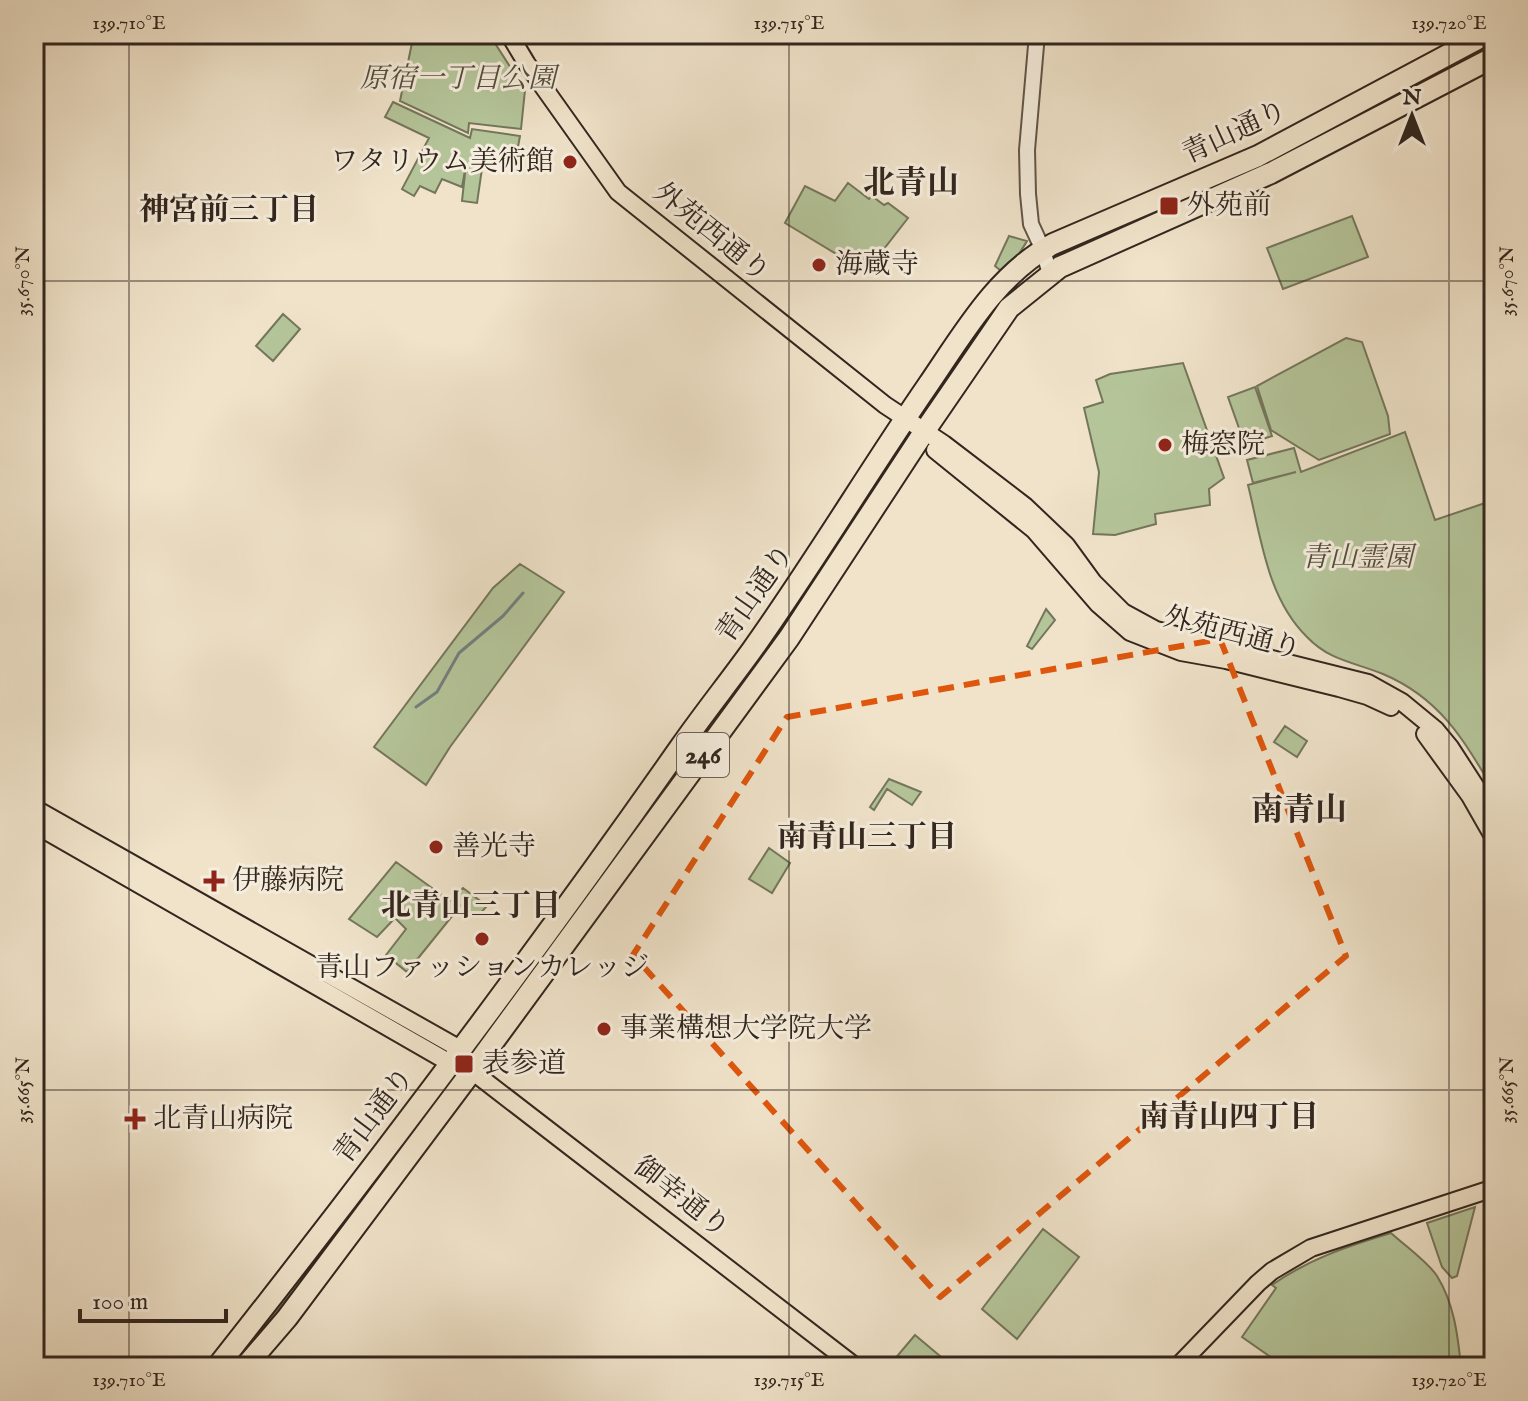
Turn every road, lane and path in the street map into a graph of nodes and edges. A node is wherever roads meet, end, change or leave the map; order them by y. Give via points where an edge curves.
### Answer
1 (509, 34) edge
2 (1037, 34) edge
3 (1487, 34) edge
4 (1494, 57) edge
5 (1043, 250) junction
6 (1050, 274) junction
7 (905, 419) junction
8 (924, 432) junction
9 (1310, 674) junction
10 (681, 746) junction
11 (701, 757) junction
12 (34, 808) edge
13 (1494, 815) edge
14 (34, 824) edge
15 (1494, 838) edge
16 (455, 1056) junction
17 (472, 1071) junction
18 (1494, 1188) edge
19 (217, 1367) edge
20 (245, 1367) edge
21 (856, 1367) edge
22 (1177, 1367) edge

1 - 7 main road, 外苑西通り via 618,192
2 - 5 street via 1028,194 1031,224
3 - 5 highway, 青山通り / 246 via 1258,156
4 - 6 highway, 青山通り / 246 via 1271,173
5 - 6 street
5 - 7 highway, 青山通り / 246 via 990,297
6 - 8 highway, 青山通り / 246 via 1000,319
7 - 8 main road, 外苑西通り
7 - 10 highway, 青山通り / 246 via 815,560
8 - 9 main road, 外苑西通り via 1035,515 1093,582 1135,620
8 - 11 highway, 青山通り / 246 via 789,638
9 - 13 main road, 外苑西通り via 1368,683 1419,714 1450,747
9 - 15 main road, 外苑西通り via 1408,719 1433,743
10 - 11 highway via 688,759
10 - 16 highway, 青山通り / 246
11 - 17 highway, 青山通り / 246
12 - 16 main road
14 - 16 main road
16 - 17 main road
16 - 19 highway, 青山通り / 246
17 - 20 highway, 青山通り / 246
17 - 21 main road, 御幸通り
18 - 22 main road via 1311,1248 1279,1266

